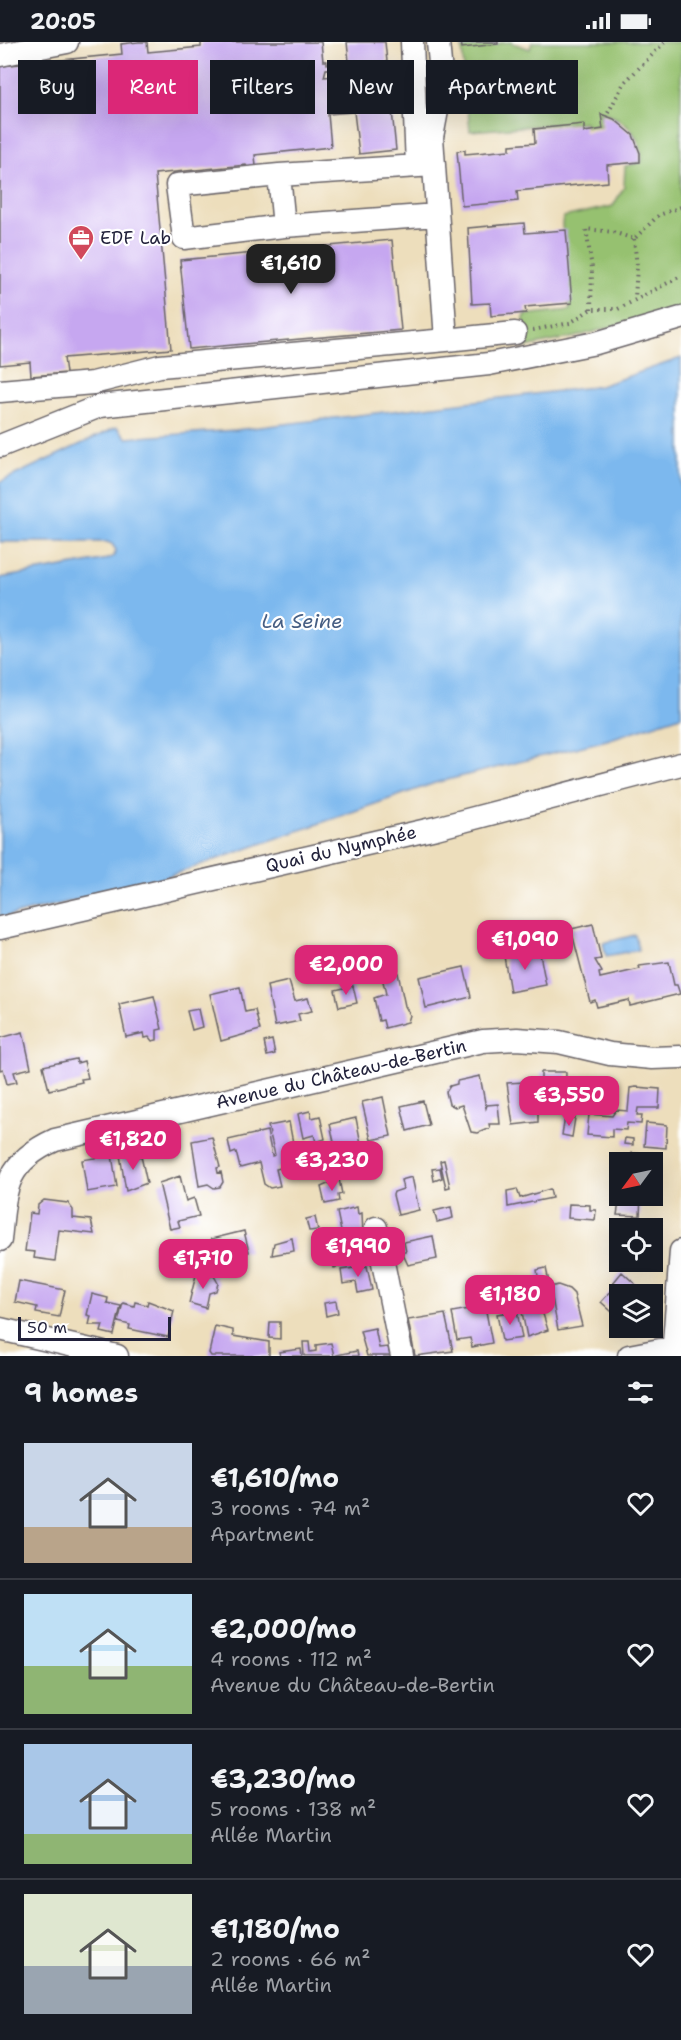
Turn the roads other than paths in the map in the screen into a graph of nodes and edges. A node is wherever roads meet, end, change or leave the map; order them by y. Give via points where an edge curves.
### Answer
1 (67, 42) edge
2 (412, 42) edge
3 (438, 42) edge
4 (0, 55) edge
5 (426, 166) junction
6 (279, 176) junction
7 (437, 215) junction
8 (284, 226) junction
9 (681, 318) edge
10 (515, 333) dead end
11 (446, 340) junction
12 (0, 392) edge
13 (0, 446) edge
14 (681, 764) edge
15 (0, 928) edge
16 (681, 1057) edge
17 (376, 1228) dead end
18 (0, 1240) edge
19 (681, 1251) edge
20 (0, 1329) edge
21 (676, 1350) edge
22 (117, 1356) edge
23 (402, 1356) edge
24 (628, 1356) edge

1 - 4 street
2 - 5 street
3 - 5 street via 442,84
5 - 6 street
5 - 7 street
6 - 8 street
6 - 8 street via 177,184 184,238
7 - 8 street
7 - 11 street
9 - 13 street via 596,343 489,364 100,406
10 - 11 street
11 - 12 street via 160,366 93,383
14 - 15 street, Quai du Nymphée via 436,828
16 - 18 street, Avenue du Château-de-Bertin via 610,1054 538,1040 483,1041 55,1140 27,1156 7,1183
17 - 23 street
19 - 21 street
20 - 22 street
21 - 24 street

